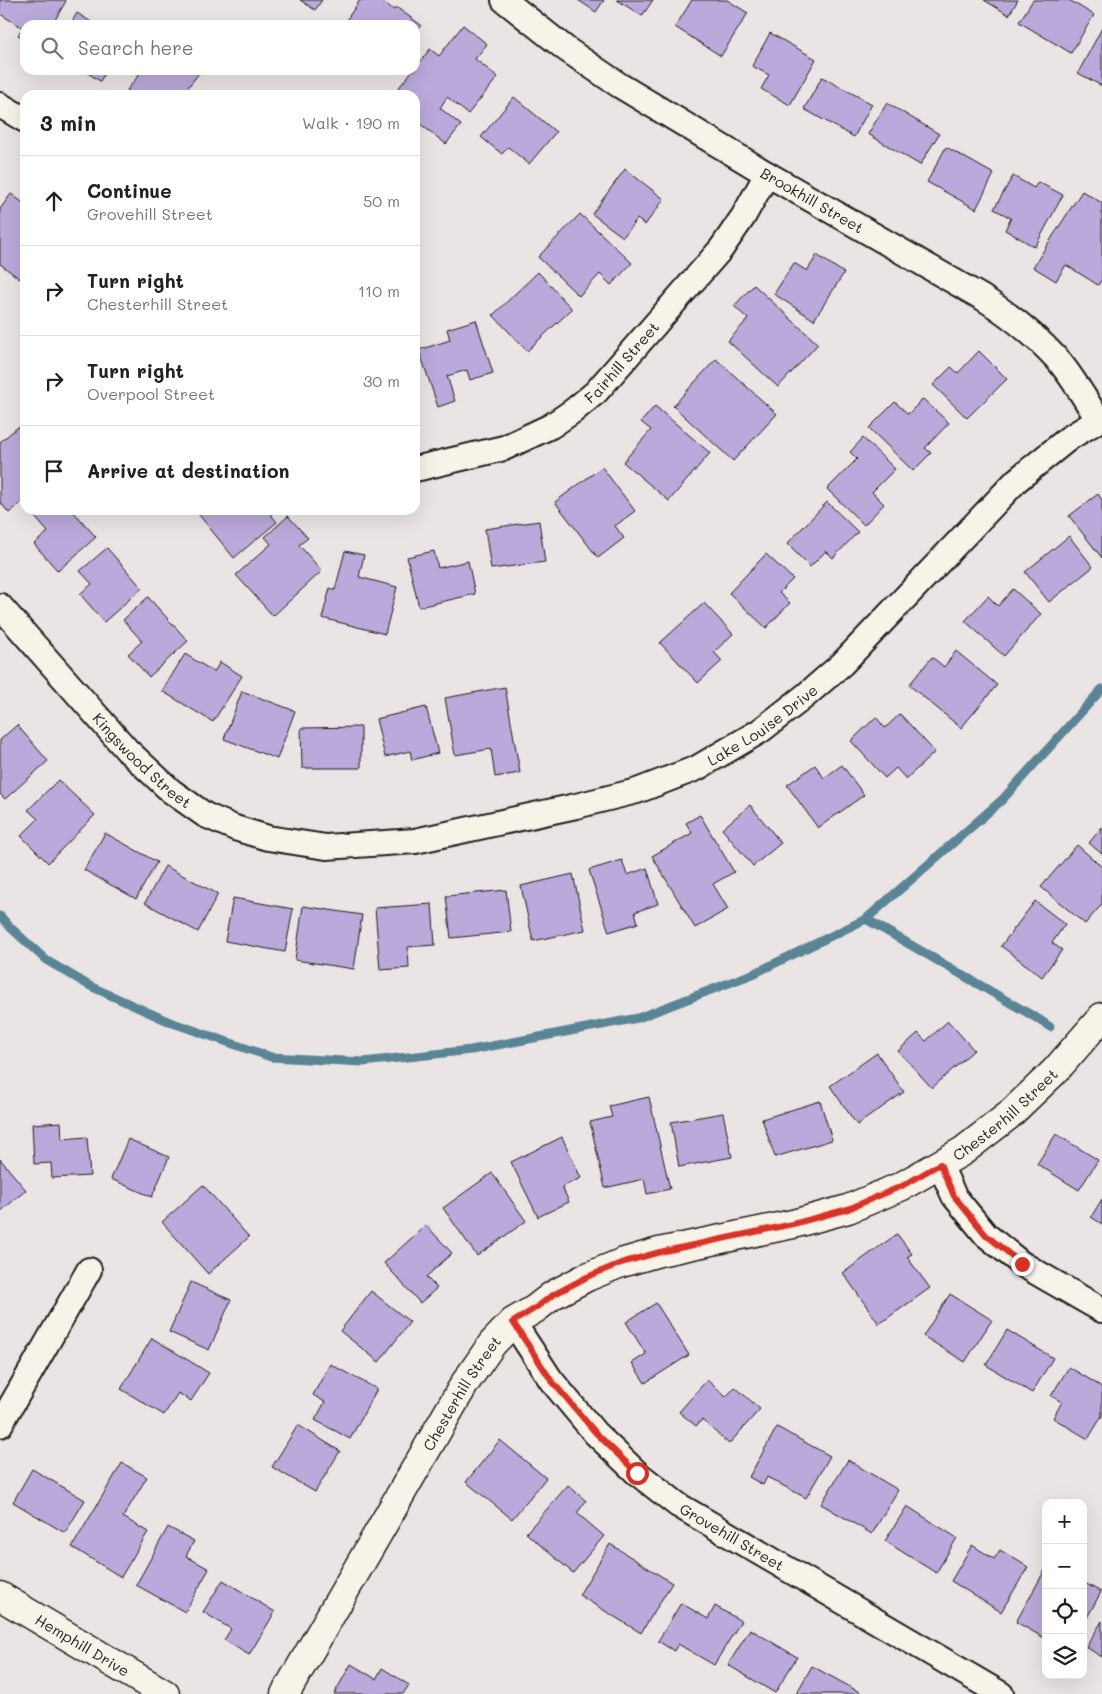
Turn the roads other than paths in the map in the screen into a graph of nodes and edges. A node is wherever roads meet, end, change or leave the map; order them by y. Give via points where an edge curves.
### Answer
1 (504, 0) edge
2 (0, 104) edge
3 (20, 117) edge
4 (767, 174) junction
5 (1100, 418) edge
6 (420, 468) edge
7 (0, 606) edge
8 (326, 847) joint
9 (1102, 1017) edge
10 (940, 1164) junction
11 (89, 1270) dead end
12 (1102, 1310) edge
13 (513, 1322) junction
14 (0, 1425) edge
15 (0, 1596) edge
16 (165, 1694) edge
17 (286, 1694) edge
18 (1001, 1694) edge

1 - 4 street, Brookhill Street via 566,49 619,85
2 - 3 street
4 - 5 street, Brookhill Street via 1007,314 1058,360
4 - 6 street, Fairhill Street via 721,249 596,392 573,412 504,448
5 - 8 street, Lake Louise Drive via 1069,438 1017,480 842,664 760,731 697,768 637,791 425,839
7 - 8 street, Kingswood Street via 127,750 171,791 205,815 235,828 268,838
9 - 10 street, Chesterhill Street via 1008,1116 963,1151
10 - 12 street via 954,1196 986,1235 1022,1264
10 - 13 street, Chesterhill Street via 902,1186 848,1209 621,1263 553,1295
11 - 14 street
13 - 17 street, Chesterhill Street via 492,1344 465,1383
13 - 18 street, Grovehill Street via 551,1380 595,1432 637,1473 678,1504
15 - 16 street, Hemphill Drive

